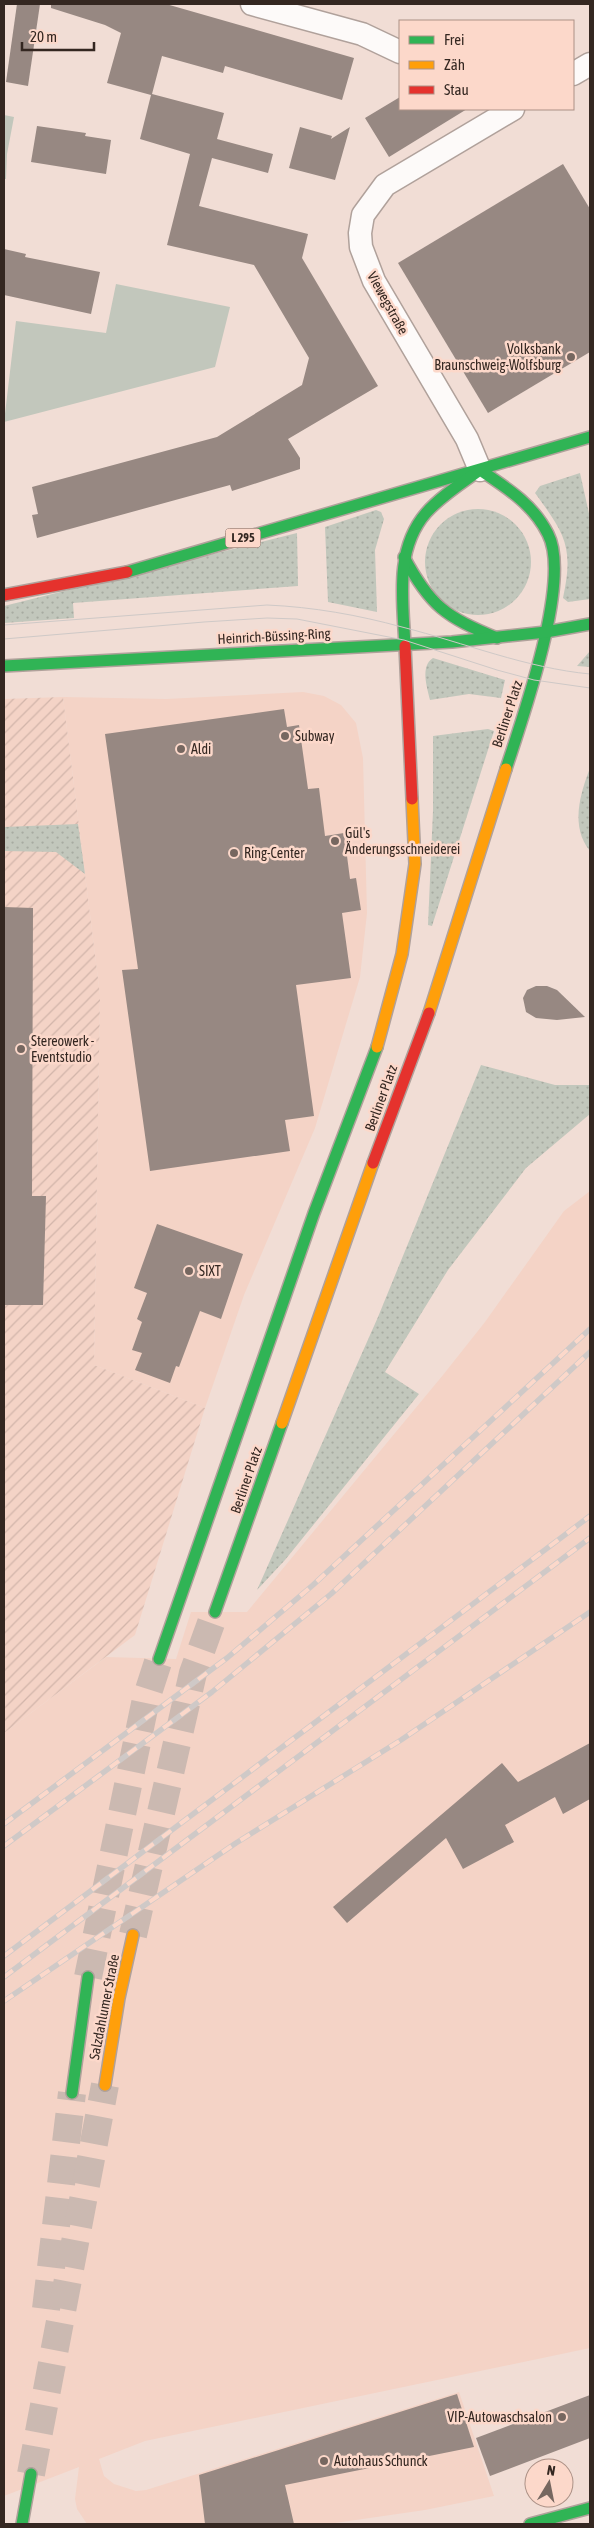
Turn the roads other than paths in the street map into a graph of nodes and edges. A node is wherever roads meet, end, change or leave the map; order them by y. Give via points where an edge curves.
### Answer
1 (252, 4) edge
2 (399, 52) edge
3 (590, 64) edge
4 (574, 73) edge
5 (512, 110) edge
6 (590, 437) edge
7 (480, 470) junction
8 (404, 557) junction
9 (4, 595) edge
10 (590, 624) edge
11 (546, 632) junction
12 (497, 638) junction
13 (404, 644) junction
14 (4, 666) edge
15 (215, 1612) tunnel mouth
16 (159, 1659) tunnel mouth
17 (133, 1935) tunnel mouth
18 (88, 1977) tunnel mouth
19 (105, 2085) tunnel mouth
20 (72, 2092) tunnel mouth
21 (29, 2475) tunnel mouth
22 (590, 2508) edge
23 (21, 2524) edge
24 (530, 2524) edge

1 - 2 street via 362,34
3 - 4 street
5 - 7 street, Viewegstraße via 385,185 363,215 360,233 361,247 374,281 467,439
6 - 7 main road, L 295
7 - 8 main road via 441,498 416,522
7 - 9 main road, L 295 via 125,572
7 - 11 main road via 531,508 550,535 556,566
8 - 12 main road via 431,603 445,614
8 - 13 main road, Berliner Platz
10 - 11 main road
11 - 12 main road, Heinrich-Büssing-Ring
11 - 15 main road, Berliner Platz via 534,680 429,1014 396,1097
12 - 13 main road, Heinrich-Büssing-Ring
13 - 14 main road, Heinrich-Büssing-Ring
13 - 16 main road, Berliner Platz via 415,864 402,954 378,1045 311,1222
17 - 19 main road, Salzdahlumer Straße
18 - 20 main road, Salzdahlumer Straße
21 - 23 main road
22 - 24 main road

